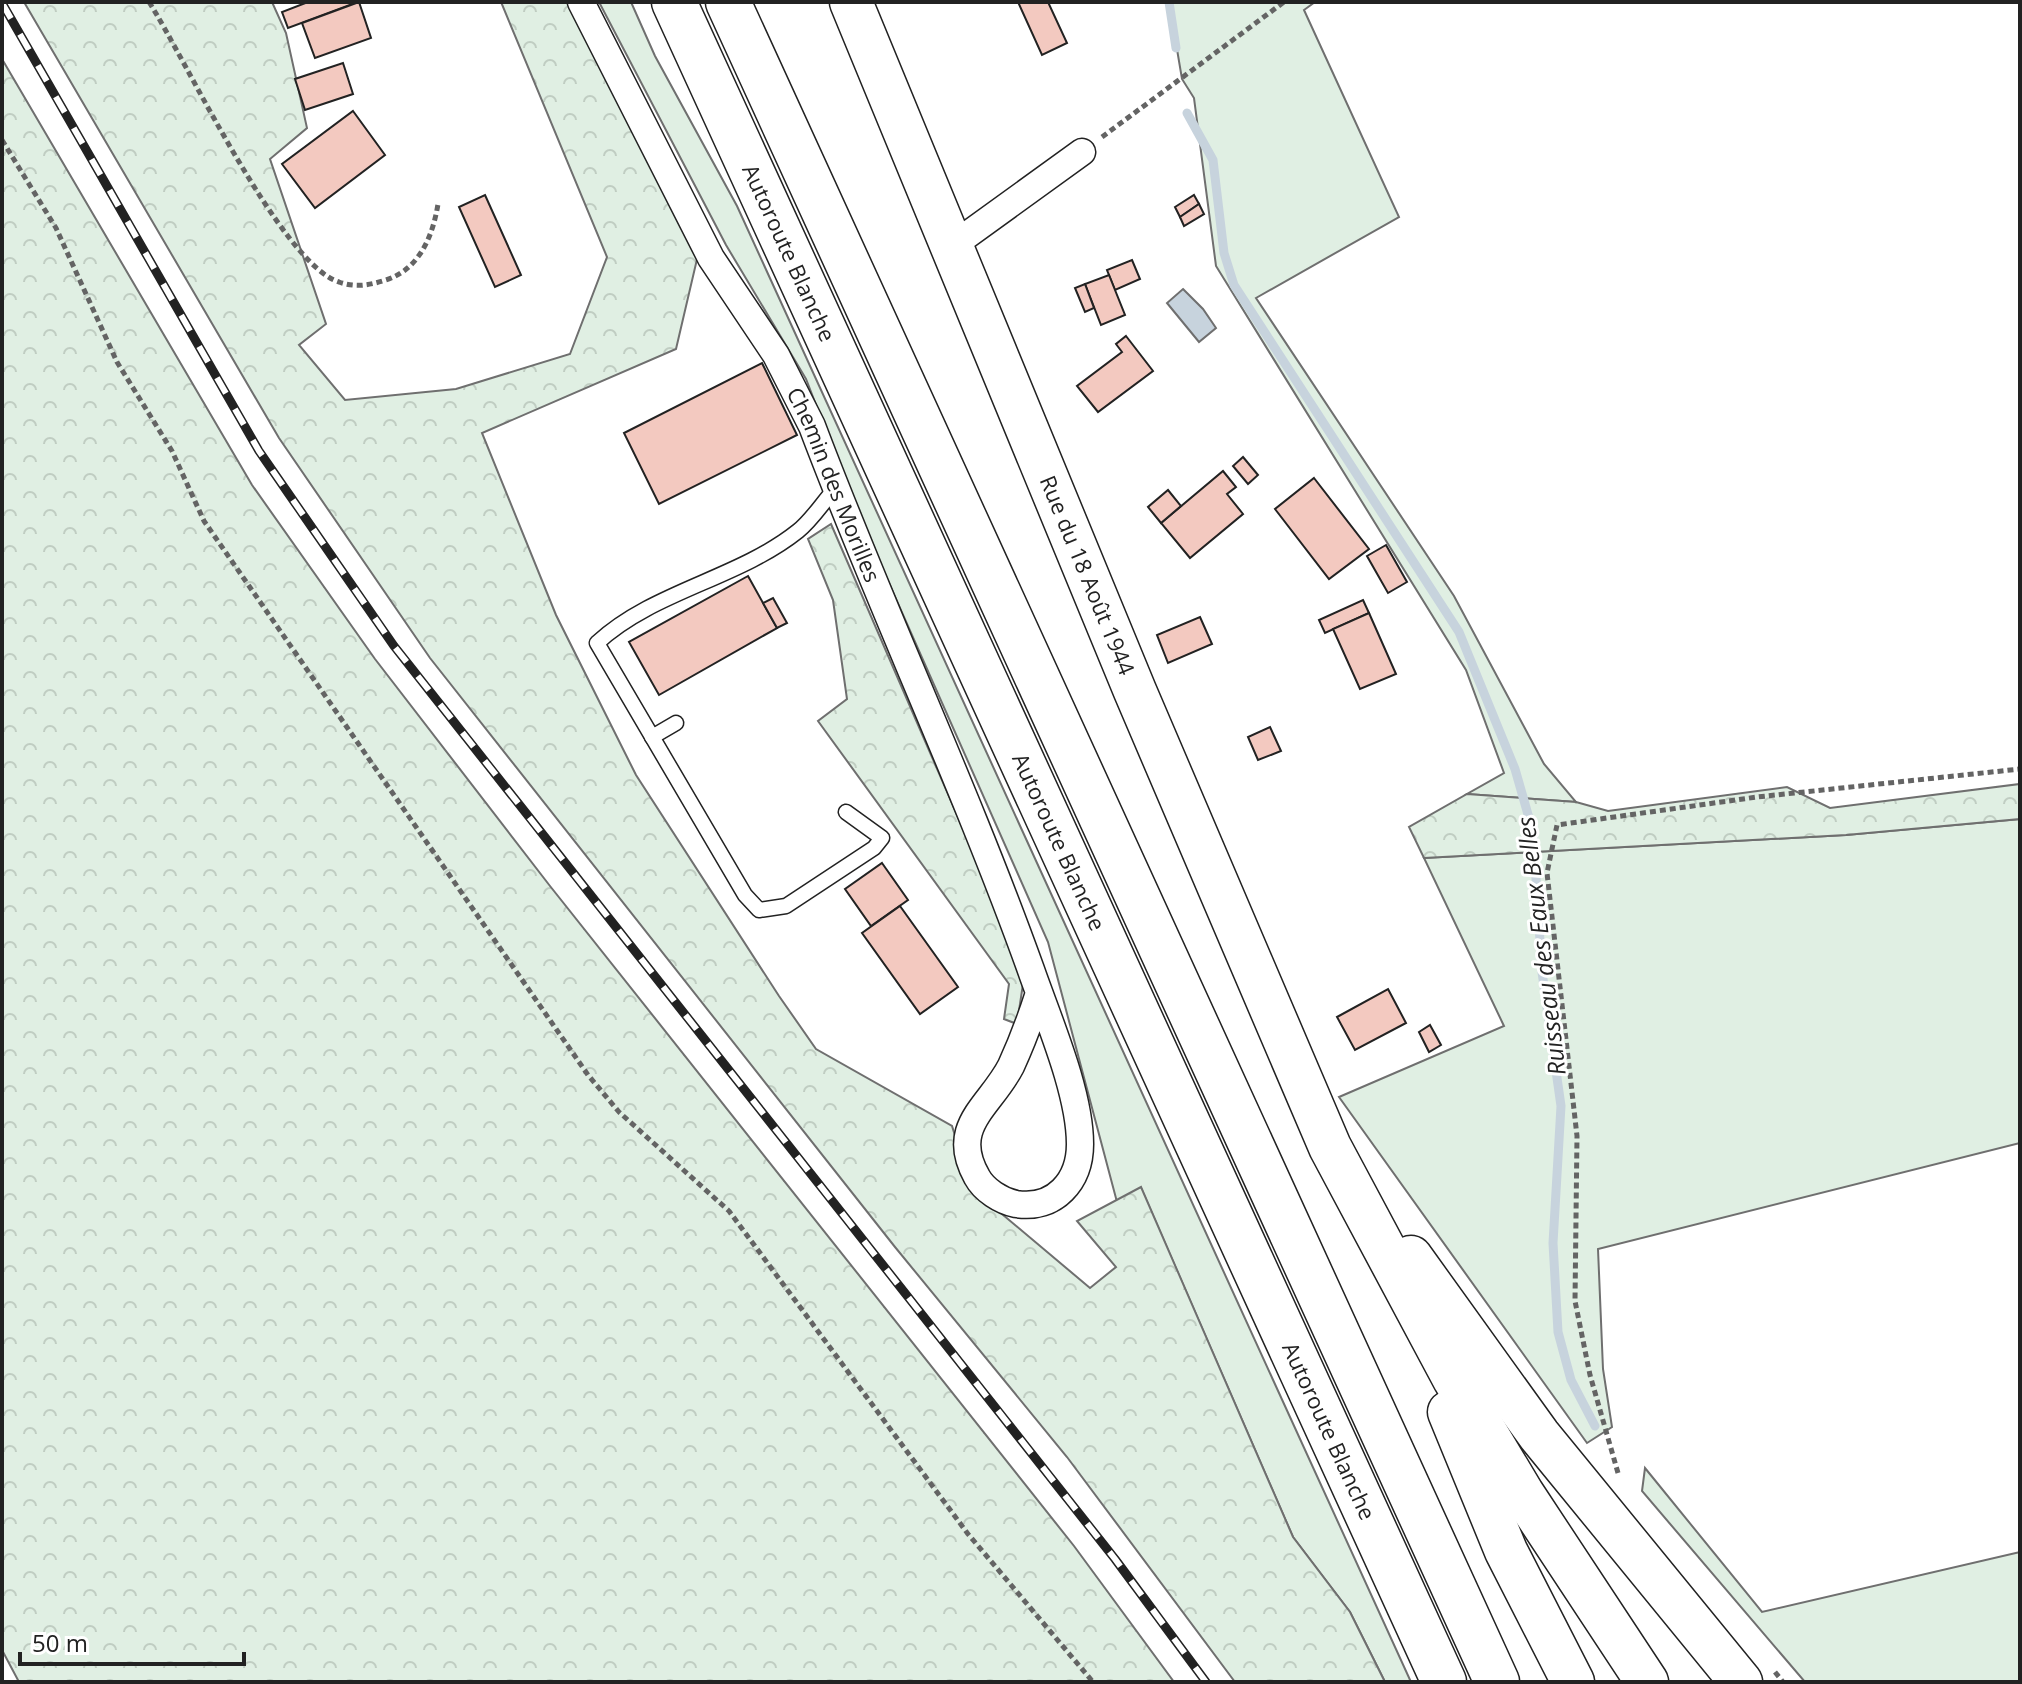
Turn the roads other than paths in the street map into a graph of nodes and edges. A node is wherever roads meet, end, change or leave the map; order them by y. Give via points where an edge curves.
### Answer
1 (581, 2) edge
2 (674, 2) edge
3 (728, 2) edge
4 (851, 2) edge
5 (1082, 152) road end
6 (952, 246) junction
7 (835, 489) junction
8 (676, 723) dead end
9 (652, 737) junction
10 (846, 812) dead end
11 (1039, 993) junction
12 (1330, 1147) junction
13 (1378, 1241) junction
14 (1444, 1682) edge
15 (1497, 1682) edge
16 (1573, 1682) edge
17 (1647, 1682) edge
18 (1741, 1682) edge

1 - 7 street, Chemin des Morilles via 711,258 795,390
2 - 14 highway, Autoroute Blanche
3 - 15 highway
4 - 6 main road, Rue du 18 Août 1944
5 - 6 street
6 - 12 main road, Rue du 18 Août 1944
7 - 9 lane via 799,531 615,626 597,643
7 - 11 street, Chemin des Morilles via 988,853
8 - 9 lane
9 - 10 lane via 745,895 759,910 786,906 874,848 882,838
11 - 11 street, Chemin des Morilles via 1009,1069 970,1124 966,1138 967,1157 980,1184 1014,1204 1043,1202 1065,1190 1080,1153 1062,1058
12 - 13 main road
12 - 18 main road via 1539,1435
13 - 16 main road via 1506,1551
13 - 17 main road via 1523,1494

